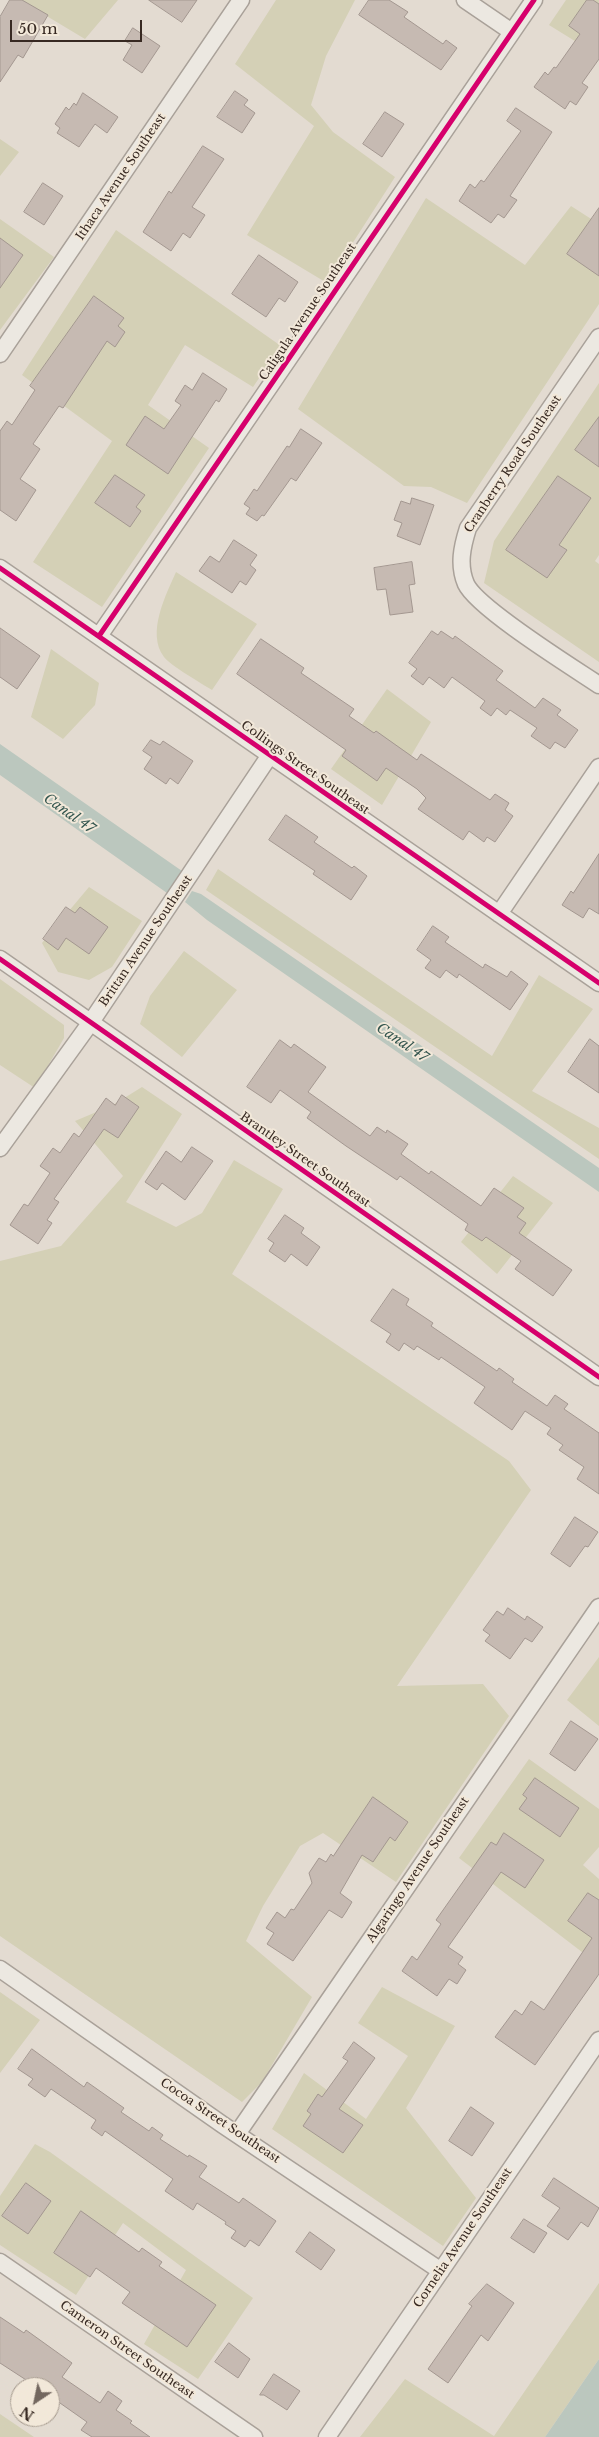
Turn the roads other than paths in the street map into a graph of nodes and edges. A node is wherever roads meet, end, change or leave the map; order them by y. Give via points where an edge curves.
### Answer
1 (241, 0) edge
2 (465, 0) edge
3 (534, 0) edge
4 (512, 32) junction
5 (599, 337) edge
6 (0, 354) edge
7 (0, 568) edge
8 (99, 636) junction
9 (599, 685) edge
10 (270, 755) junction
11 (599, 767) edge
12 (498, 914) junction
13 (0, 959) edge
14 (599, 983) edge
15 (91, 1022) junction
16 (0, 1148) edge
17 (599, 1377) edge
18 (599, 1607) edge
19 (0, 1969) edge
20 (599, 2040) edge
21 (237, 2134) junction
22 (0, 2262) edge
23 (441, 2271) junction
24 (254, 2437) edge
25 (327, 2437) edge

1 - 6 street, Ithaca Avenue Southeast
2 - 4 street
3 - 4 street, Caligula Avenue Southeast
4 - 8 street, Caligula Avenue Southeast
5 - 9 street, Cranberry Road Southeast via 468,528 461,563 466,585 484,606
7 - 8 street, Collings Street Southeast
8 - 10 street, Collings Street Southeast
10 - 12 street, Collings Street Southeast
10 - 15 street, Brittan Avenue Southeast
11 - 12 street
12 - 14 street, Collings Street Southeast
13 - 15 street, Brantley Street Southeast
15 - 16 street, Brittan Avenue Southeast
15 - 17 street, Brantley Street Southeast
18 - 21 street, Algaringo Avenue Southeast
19 - 21 street, Cocoa Street Southeast
20 - 23 street, Cornelia Avenue Southeast
21 - 23 street, Cocoa Street Southeast
22 - 24 street, Cameron Street Southeast
23 - 25 street, Cornelia Avenue Southeast

